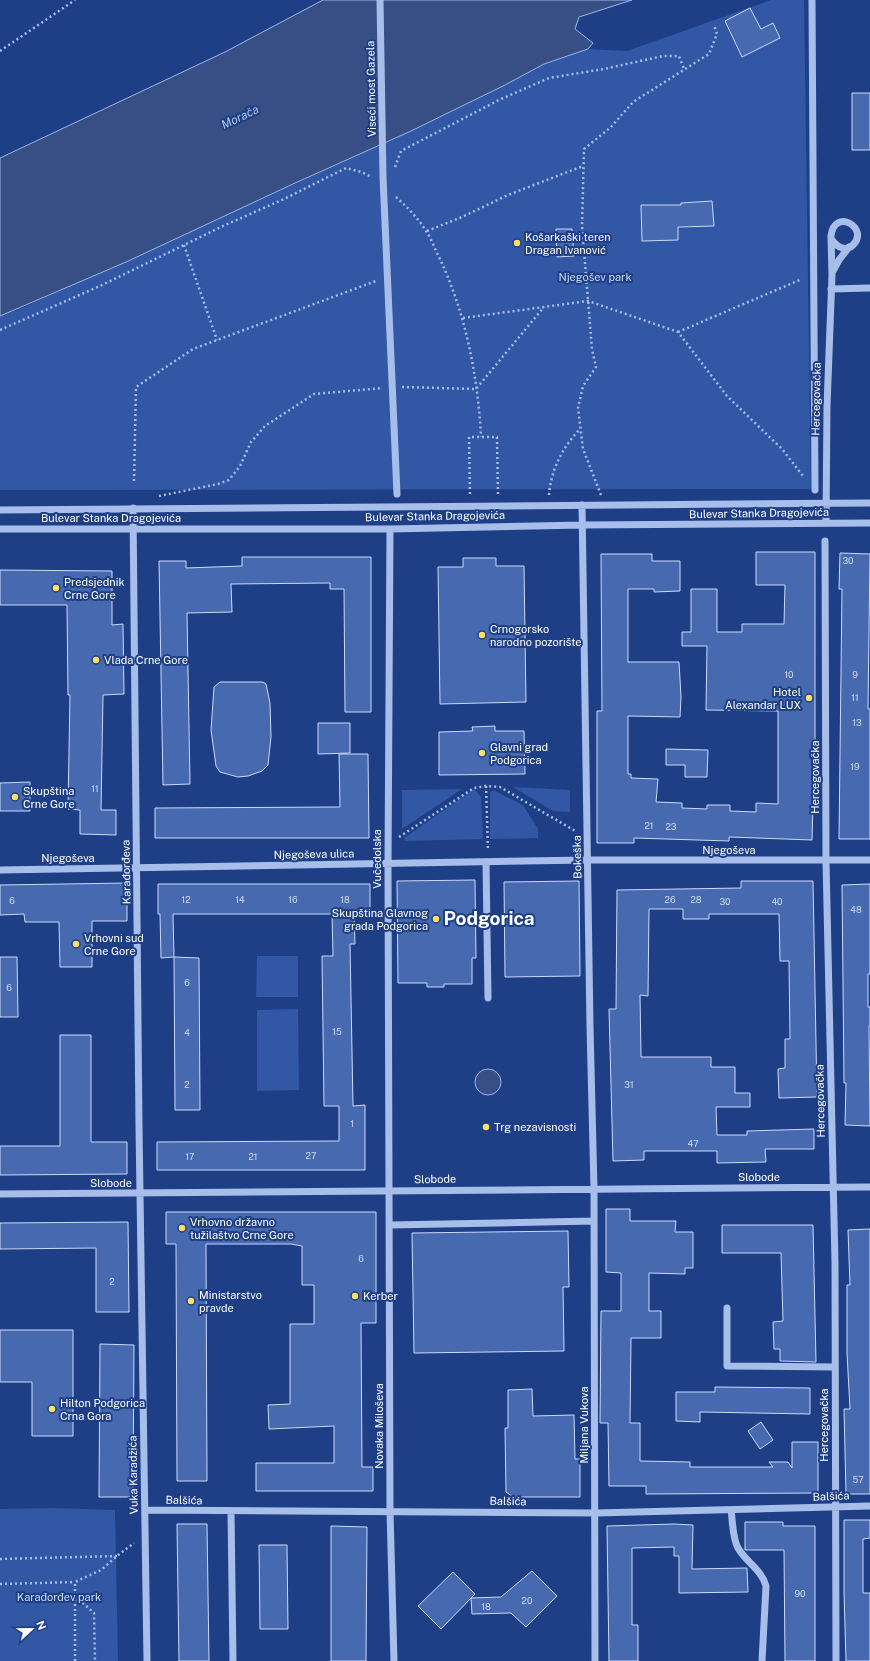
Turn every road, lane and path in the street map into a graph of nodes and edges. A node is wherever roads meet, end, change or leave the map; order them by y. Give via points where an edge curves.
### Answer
1 (75, 0) edge
2 (380, 0) edge
3 (812, 0) edge
4 (714, 25) dead end
5 (0, 51) edge
6 (684, 68) junction
7 (401, 151) dead end
8 (583, 166) junction
9 (384, 186) junction
10 (426, 231) junction
11 (832, 240) junction
12 (184, 245) junction
13 (849, 248) junction
14 (813, 274) junction
15 (832, 275) junction
16 (387, 277) junction
17 (870, 288) edge
18 (830, 289) junction
19 (588, 301) junction
20 (544, 307) junction
21 (463, 318) junction
22 (0, 330) edge
23 (678, 332) junction
24 (217, 340) junction
25 (392, 387) junction
26 (476, 388) junction
27 (581, 428) junction
28 (482, 437) junction
29 (134, 481) dead end
30 (815, 490) joint
31 (601, 492) dead end
32 (549, 493) dead end
33 (397, 494) dead end
34 (470, 494) dead end
35 (498, 494) dead end
36 (159, 496) dead end
37 (870, 503) edge
38 (826, 504) junction
39 (582, 505) junction
40 (133, 508) junction
41 (0, 510) edge
42 (826, 523) junction
43 (870, 523) edge
44 (583, 525) junction
45 (0, 529) edge
46 (133, 529) junction
47 (390, 529) junction
48 (825, 541) dead end
49 (486, 786) junction
50 (588, 838) junction
51 (388, 843) junction
52 (588, 860) junction
53 (870, 860) edge
54 (826, 861) junction
55 (487, 862) junction
56 (388, 864) junction
57 (137, 869) junction
58 (0, 870) edge
59 (488, 998) dead end
60 (833, 1187) junction
61 (870, 1187) edge
62 (594, 1189) junction
63 (389, 1190) junction
64 (0, 1194) edge
65 (140, 1194) junction
66 (594, 1221) junction
67 (390, 1225) junction
68 (727, 1308) dead end
69 (835, 1367) junction
70 (870, 1506) edge
71 (835, 1507) junction
72 (145, 1510) junction
73 (732, 1510) junction
74 (231, 1511) junction
75 (390, 1511) junction
76 (596, 1513) junction
77 (145, 1535) junction
78 (117, 1556) junction
79 (0, 1559) edge
80 (75, 1582) junction
81 (0, 1584) edge
82 (75, 1596) junction
83 (75, 1661) edge
84 (95, 1661) edge
85 (147, 1661) edge
86 (233, 1661) edge
87 (394, 1661) edge
88 (595, 1661) edge
89 (762, 1661) edge
90 (836, 1661) edge

1 - 5 path
2 - 9 street, Viseći most Gazela
3 - 14 street
4 - 6 path via 717,34 710,52
6 - 7 path via 679,56 663,56 549,78 499,100
6 - 8 path via 633,102 611,127 587,145 584,149
8 - 10 path via 488,203 462,217
8 - 19 path via 582,226
9 - 10 path via 407,207
9 - 12 path via 361,172 346,168
9 - 16 street, Viseći most Gazela
10 - 21 path via 446,271
11 - 13 street via 842,248
11 - 13 street, Hercegovačka via 832,231 836,224 849,222 856,227 858,236
11 - 15 street, Hercegovačka
12 - 22 path via 38,315
12 - 24 path
13 - 15 street, Hercegovačka via 836,264
14 - 23 path
14 - 30 street
15 - 18 street, Hercegovačka
16 - 24 path
16 - 25 street, Viseći most Gazela
17 - 18 street
18 - 38 street, Hercegovačka
19 - 20 path
19 - 23 path
19 - 27 path via 596,367 583,386 578,408
20 - 21 path
20 - 26 path
21 - 26 path
23 - 30 path via 728,396 782,449
24 - 29 path via 193,349 136,387
25 - 26 path
25 - 33 street, Viseći most Gazela
25 - 36 path via 314,394 265,426 251,442 230,480
26 - 28 path
27 - 31 path via 583,449
27 - 32 path via 568,442 555,465
28 - 34 path via 470,437
28 - 35 path via 497,437
37 - 38 street, Bulevar Stanka Dragojevića
38 - 39 street, Bulevar Stanka Dragojevića
38 - 42 street, Hercegovačka
39 - 40 street, Bulevar Stanka Dragojevića
39 - 44 street, Bokeška
40 - 41 street, Bulevar Stanka Dragojevića
40 - 46 street, Karađorđeva
42 - 43 street, Bulevar Stanka Dragojevića
42 - 44 street, Bulevar Stanka Dragojevića
44 - 47 street, Bulevar Stanka Dragojevića
44 - 50 street, Bokeška
45 - 46 street, Bulevar Stanka Dragojevića
46 - 47 street, Bulevar Stanka Dragojevića
46 - 57 street, Karađorđeva
47 - 51 street, Vučedolska
48 - 54 street, Hercegovačka
49 - 50 path via 500,787
49 - 51 path via 474,788
49 - 55 path
50 - 52 street, Bokeška
51 - 56 street, Vučedolska
52 - 54 street, Njegoševa
52 - 55 street, Njegoševa ulica
52 - 62 street, Bokeška
53 - 54 street, Njegoševa
54 - 60 street, Hercegovačka
55 - 56 street, Njegoševa ulica
55 - 59 street
56 - 57 street, Njegoševa ulica
56 - 63 street, Vučedolska
57 - 58 street, Njegoševa
57 - 65 street, Karađorđeva
60 - 61 street, Slobode
60 - 62 street, Slobode
60 - 69 street, Hercegovačka
62 - 63 street, Slobode
62 - 66 street, Miljana Vukova
63 - 65 street, Slobode
63 - 67 street, Novaka Miloševa
64 - 65 street, Slobode
65 - 72 street, Vuka Karadžića
66 - 67 street
66 - 76 street, Miljana Vukova
67 - 75 street, Novaka Miloševa
68 - 69 street via 727,1366
69 - 71 street, Hercegovačka
70 - 71 street, Balšića
71 - 73 street, Balšića
71 - 90 street, Hercegovačka
72 - 74 street, Balšića
72 - 77 street, Vuka Karadžića
73 - 76 street, Balšića
73 - 89 street via 734,1539 764,1578 766,1586
74 - 75 street, Balšića
74 - 86 street
75 - 76 street, Balšića
75 - 87 street, Novaka Miloševa
76 - 88 street, Miljana Vukova
77 - 78 path
77 - 85 street, Vuka Karadžića
78 - 79 path
78 - 80 path via 101,1570
80 - 81 path
80 - 82 path
82 - 83 path
82 - 84 path via 94,1613

